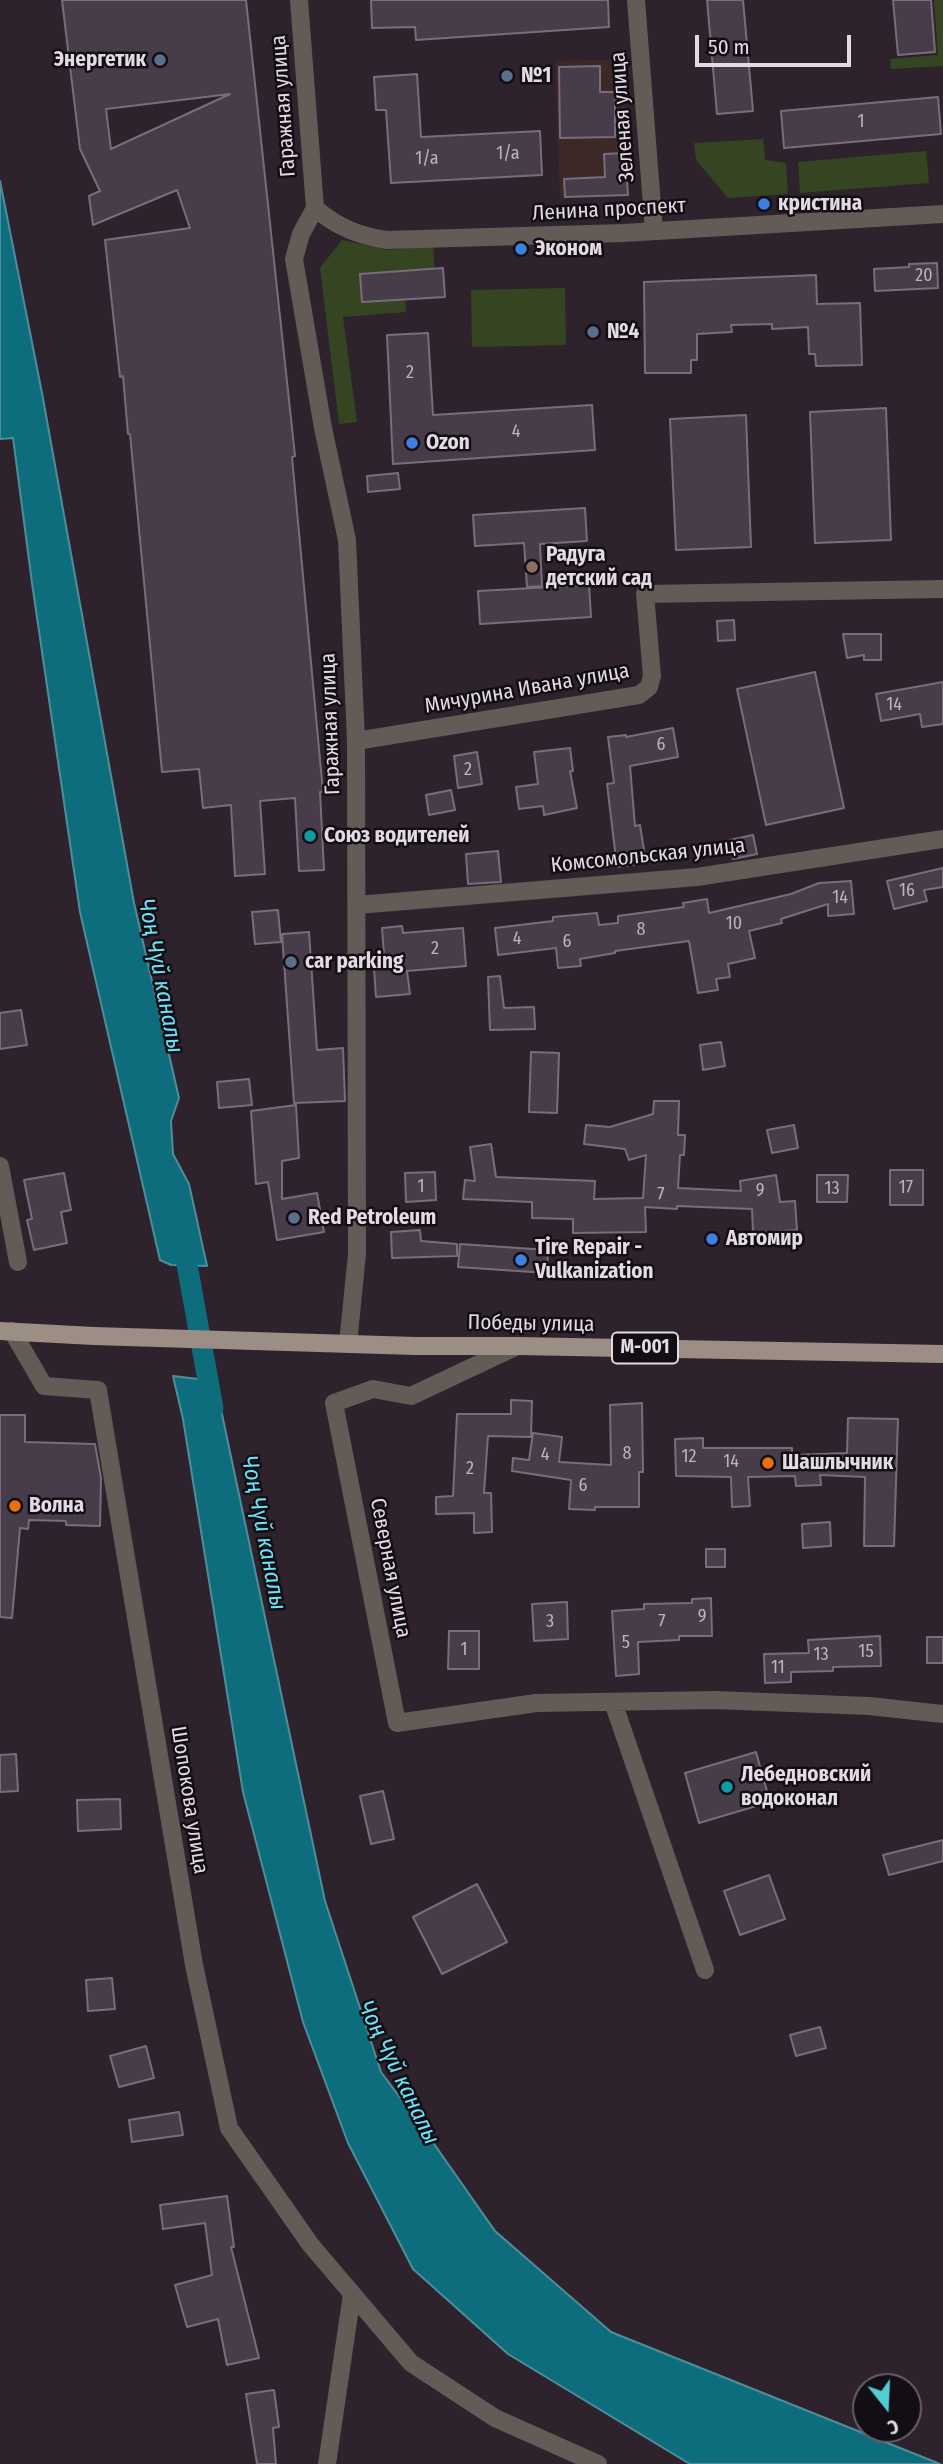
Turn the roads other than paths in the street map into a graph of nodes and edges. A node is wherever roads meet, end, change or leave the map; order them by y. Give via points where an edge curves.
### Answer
1 (299, 0) edge
2 (636, 0) edge
3 (315, 208) junction
4 (943, 214) edge
5 (654, 231) junction
6 (943, 589) edge
7 (356, 741) junction
8 (943, 838) edge
9 (356, 905) junction
10 (0, 1166) edge
11 (18, 1262) dead end
12 (6, 1331) edge
13 (348, 1344) junction
14 (517, 1346) junction
15 (943, 1354) edge
16 (613, 1702) junction
17 (943, 1714) edge
18 (705, 1970) dead end
19 (352, 2294) junction
20 (327, 2464) edge
21 (598, 2464) edge

1 - 3 street, Гаражная улица
2 - 5 street, Зеленая улица
3 - 5 street, Ленина проспект via 349,231 387,240
3 - 7 street, Гаражная улица via 301,234 295,260 347,540
4 - 5 street, Ленина проспект
6 - 7 street, Мичурина Ивана улица via 645,594 652,676 649,687 639,695
7 - 9 street, Гаражная улица
8 - 9 street, Комсомольская улица via 697,877
9 - 13 street, Гаражная улица via 357,1254
10 - 11 street
12 - 13 main road, Победы улица / М-001
12 - 19 street, Шопокова улица via 44,1386 98,1390 194,1965 229,2128 310,2244
13 - 14 main road, Победы улица / М-001
14 - 15 main road, Победы улица / М-001
14 - 16 street, Северная улица via 411,1396 373,1390 334,1403 397,1723 536,1703
16 - 17 street, Северная улица via 715,1700
16 - 18 street
19 - 20 street
19 - 21 street, Шопокова улица via 411,2363 495,2418

